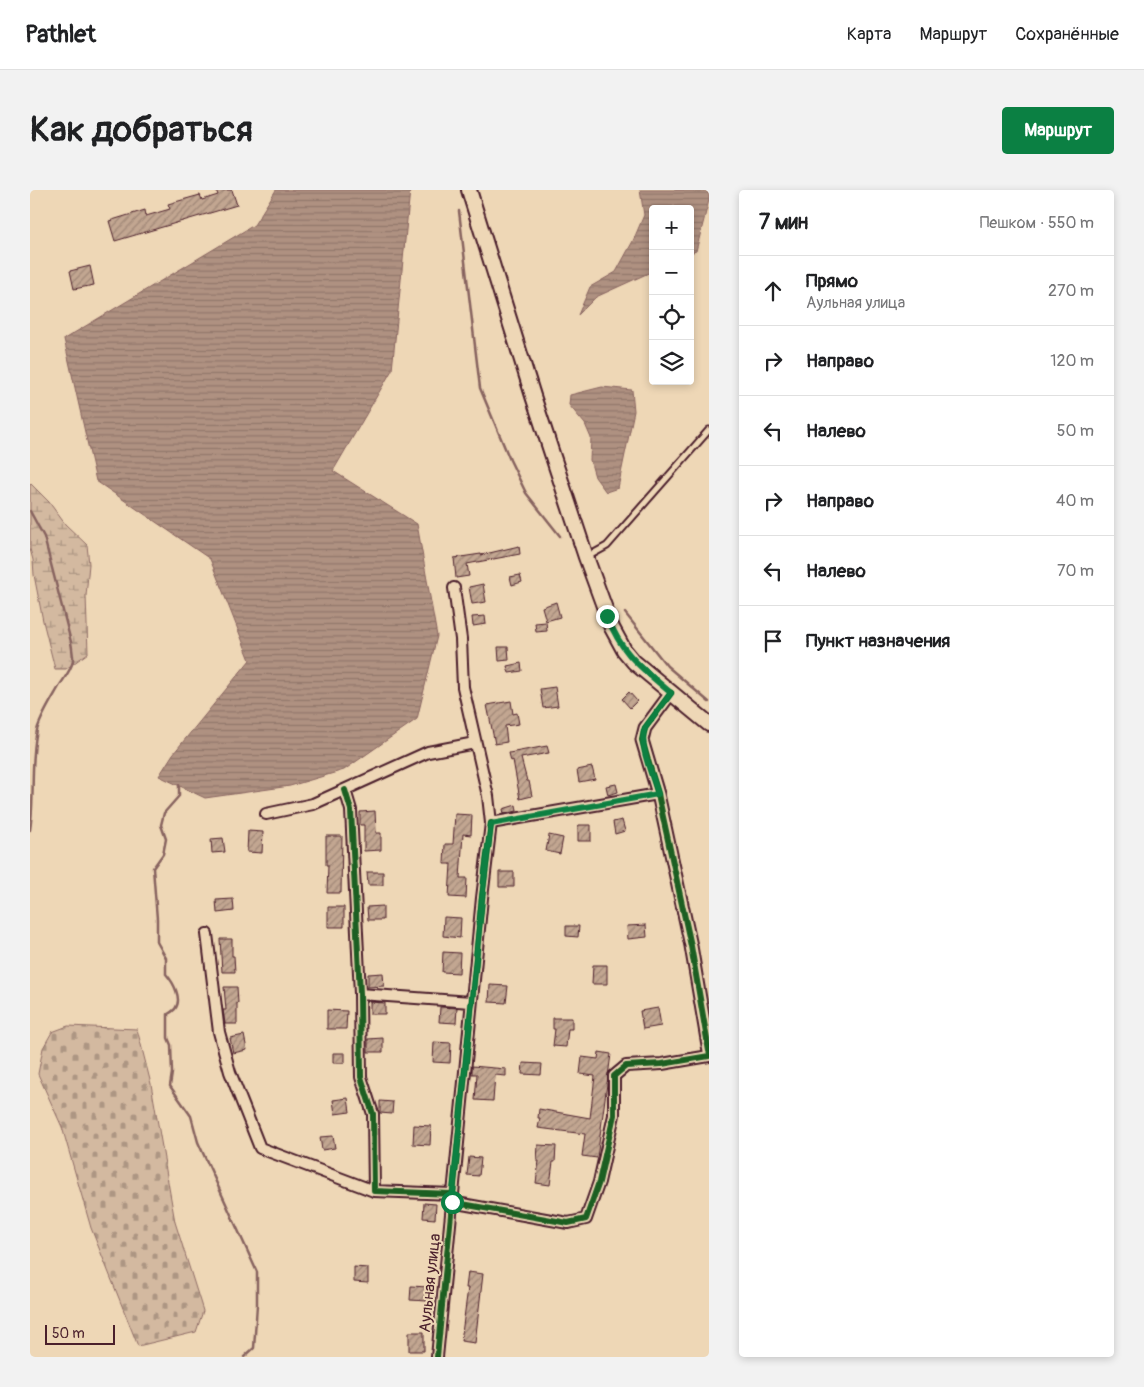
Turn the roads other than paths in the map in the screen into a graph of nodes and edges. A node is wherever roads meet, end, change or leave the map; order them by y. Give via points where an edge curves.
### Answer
1 (469, 190) edge
2 (709, 430) edge
3 (586, 557) junction
4 (454, 588) dead end
5 (671, 693) junction
6 (709, 724) edge
7 (475, 742) junction
8 (345, 790) junction
9 (658, 794) junction
10 (266, 814) dead end
11 (491, 824) junction
12 (207, 934) dead end
13 (360, 994) junction
14 (471, 1002) junction
15 (709, 1052) edge
16 (709, 1056) edge
17 (374, 1191) junction
18 (452, 1198) junction
19 (436, 1357) edge

1 - 3 main road
2 - 3 lane via 607,546
3 - 5 main road via 617,639 634,662
4 - 7 street, Аульная улица via 461,638 462,687
5 - 6 main road
5 - 9 street via 645,728 642,740
7 - 8 street via 428,752
7 - 11 street, Аульная улица
8 - 10 street via 312,804
8 - 13 street via 351,810
9 - 11 street
9 - 15 street
11 - 14 street, Аульная улица
12 - 17 street via 219,1032 230,1072 260,1148
13 - 14 street
13 - 17 street via 361,1077 373,1114
14 - 18 street, Аульная улица
16 - 18 street via 626,1066 614,1076 614,1115 600,1182 586,1219 568,1223
17 - 18 street
18 - 19 street, Аульная улица

